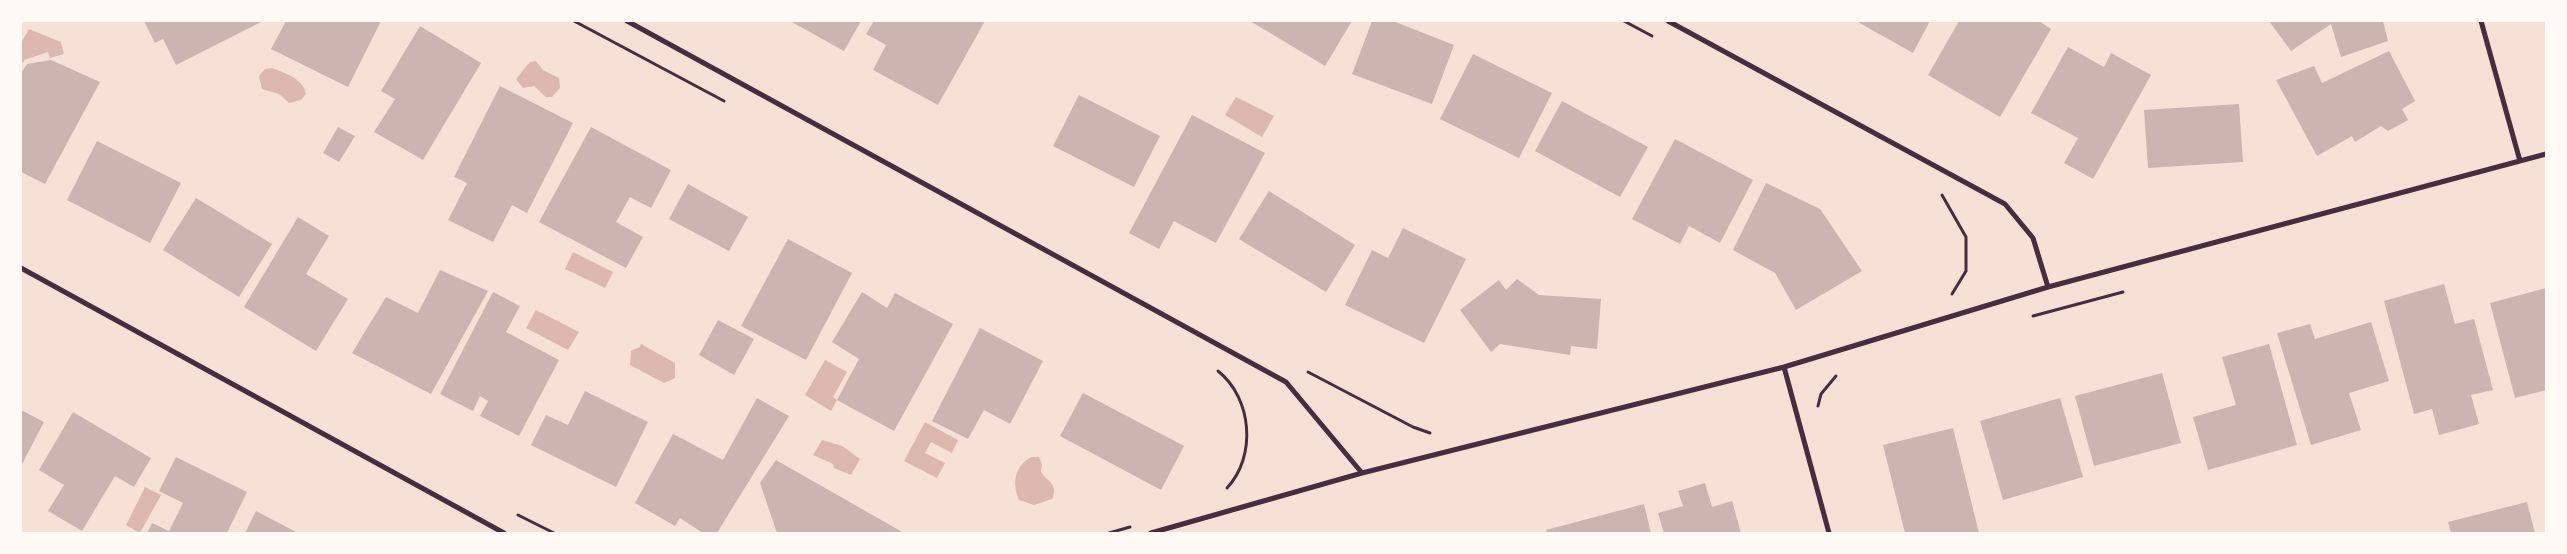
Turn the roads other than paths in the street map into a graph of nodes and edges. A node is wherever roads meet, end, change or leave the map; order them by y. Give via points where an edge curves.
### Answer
1 (627, 21) edge
2 (1668, 21) edge
3 (2481, 21) edge
4 (2546, 154) edge
5 (2520, 160) junction
6 (21, 268) edge
7 (2048, 288) junction
8 (1784, 367) junction
9 (1362, 473) junction
10 (504, 533) edge
11 (1151, 533) edge
12 (1829, 533) edge

1 - 9 street via 1286,382
2 - 7 street via 2005,204 2033,238
3 - 5 street
4 - 5 street
5 - 7 street
6 - 10 street
7 - 8 street
8 - 9 street
8 - 12 street
9 - 11 street

